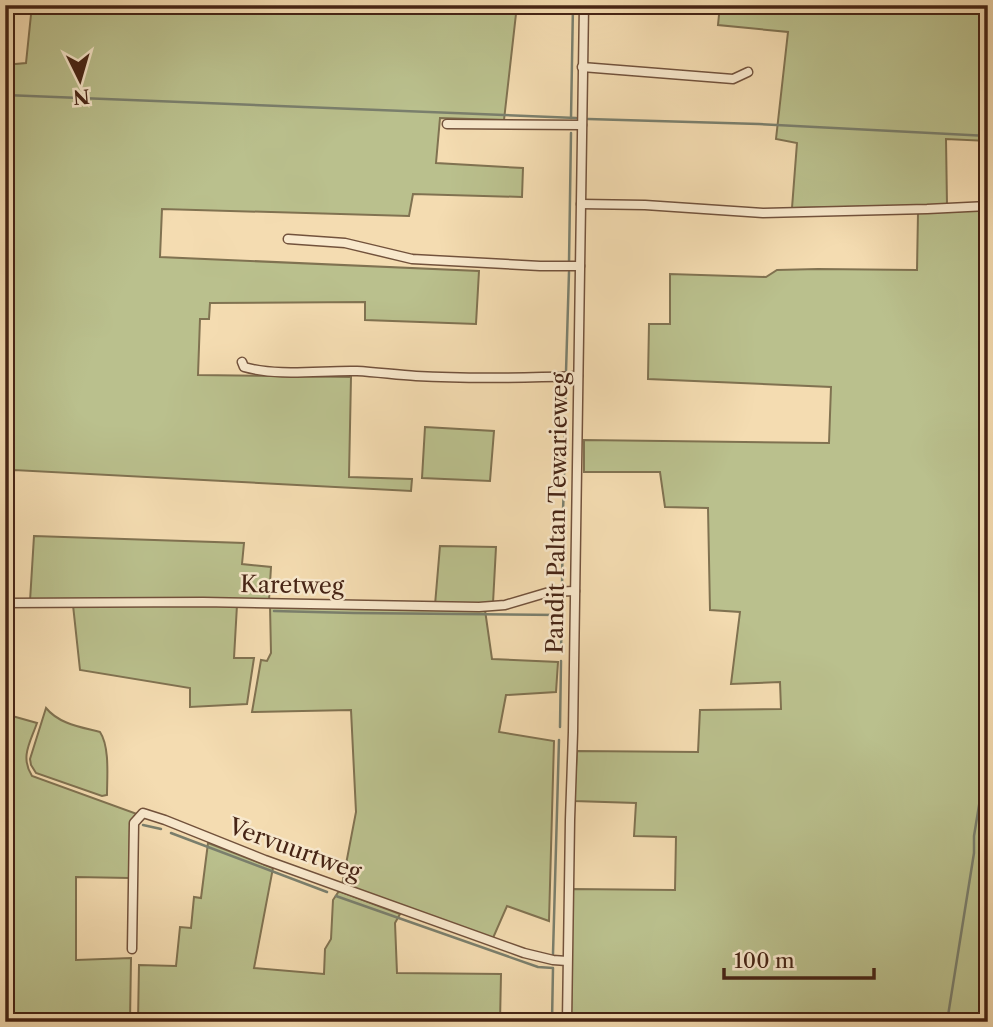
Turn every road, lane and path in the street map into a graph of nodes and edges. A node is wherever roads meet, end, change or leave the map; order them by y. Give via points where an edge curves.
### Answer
1 (584, 5) edge
2 (582, 67) junction
3 (748, 72) dead end
4 (447, 124) dead end
5 (582, 125) junction
6 (580, 204) junction
7 (988, 206) edge
8 (288, 239) dead end
9 (580, 266) junction
10 (242, 362) dead end
11 (578, 376) junction
12 (575, 591) junction
13 (6, 603) edge
14 (132, 950) dead end
15 (567, 961) junction
16 (567, 1022) edge

1 - 2 street, Pandit Paltan Tewarieweg
2 - 3 street via 733,79
2 - 5 street, Pandit Paltan Tewarieweg
4 - 5 street
5 - 6 street, Pandit Paltan Tewarieweg
6 - 7 street via 763,213
6 - 9 street, Pandit Paltan Tewarieweg
8 - 9 street via 345,243 412,259
9 - 11 street, Pandit Paltan Tewarieweg
10 - 11 street via 244,367 265,371
11 - 12 street, Pandit Paltan Tewarieweg
12 - 13 street, Karetweg via 479,607
12 - 15 street, Pandit Paltan Tewarieweg
14 - 15 street, Vervuurtweg via 134,823 143,813 524,953
15 - 16 street, Pandit Paltan Tewarieweg

